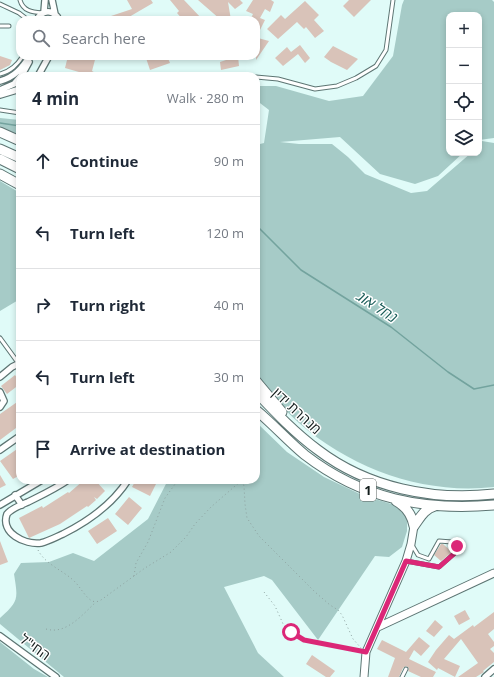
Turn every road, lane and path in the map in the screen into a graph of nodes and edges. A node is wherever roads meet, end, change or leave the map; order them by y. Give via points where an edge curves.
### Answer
1 (20, 0) edge
2 (45, 0) edge
3 (52, 0) edge
4 (393, 0) edge
5 (0, 4) edge
6 (19, 13) junction
7 (43, 13) junction
8 (55, 14) joint
9 (21, 16) edge
10 (23, 16) edge
11 (40, 16) edge
12 (0, 26) edge
13 (9, 26) dead end
14 (20, 60) edge
15 (28, 60) edge
16 (29, 60) edge
17 (47, 60) edge
18 (18, 72) edge
19 (23, 72) edge
20 (40, 72) edge
21 (0, 74) edge
22 (16, 74) edge
23 (260, 77) edge
24 (16, 79) edge
25 (0, 81) edge
26 (16, 82) edge
27 (0, 87) edge
28 (0, 90) edge
29 (16, 90) edge
30 (2, 95) edge
31 (0, 110) edge
32 (16, 112) edge
33 (0, 132) edge
34 (16, 139) edge
35 (0, 149) edge
36 (16, 156) edge
37 (0, 159) edge
38 (16, 167) edge
39 (0, 174) edge
40 (16, 183) edge
41 (0, 338) edge
42 (16, 359) edge
43 (16, 365) edge
44 (0, 377) edge
45 (260, 386) edge
46 (0, 392) edge
47 (260, 396) edge
48 (0, 407) edge
49 (260, 413) edge
50 (16, 439) edge
51 (0, 450) edge
52 (319, 450) junction
53 (35, 484) edge
54 (63, 484) edge
55 (125, 484) edge
56 (175, 484) edge
57 (237, 484) edge
58 (243, 484) edge
59 (494, 494) edge
60 (15, 495) junction
61 (390, 498) junction
62 (0, 505) edge
63 (22, 505) junction
64 (494, 505) edge
65 (436, 506) junction
66 (414, 526) junction
67 (37, 543) junction
68 (411, 544) junction
69 (406, 561) junction
70 (494, 573) edge
71 (134, 576) junction
72 (264, 592) dead end
73 (97, 602) junction
74 (378, 627) junction
75 (46, 629) dead end
76 (0, 636) edge
77 (366, 652) junction
78 (494, 668) edge
79 (406, 669) dead end
80 (56, 677) edge
81 (364, 677) edge
82 (402, 677) edge
83 (485, 677) edge

1 - 7 lane via 22,6 31,12
2 - 7 street
3 - 8 street
4 - 23 lane via 386,50 376,66 356,78 337,86 315,89 278,79
5 - 6 lane
6 - 9 lane
6 - 10 lane
7 - 8 street
7 - 11 street
12 - 13 lane
14 - 21 lane via 10,71
15 - 18 street
16 - 19 street
17 - 20 street
22 - 25 street
24 - 27 street
26 - 28 street
29 - 30 street
31 - 32 lane
33 - 34 highway
35 - 36 highway
37 - 38 highway
39 - 40 highway
41 - 42 lane
43 - 44 street
45 - 52 highway via 297,430
46 - 48 street via 4,401
47 - 52 highway, מנהרת ידין / 1 via 284,421
49 - 61 highway, 1 via 300,450 327,470 353,484
50 - 51 street
52 - 59 highway, 1 via 375,481 394,487 450,496
53 - 60 street
54 - 63 street
55 - 67 street via 101,511 50,540
56 - 71 path via 165,498 148,542 136,563
57 - 71 path via 211,507 171,552
58 - 77 path via 248,518 259,536 315,592 338,610 353,640
60 - 62 street
60 - 63 street
61 - 65 highway, 1
61 - 66 highway via 408,511 413,518
63 - 67 street via 6,515 3,520 4,530 15,539
64 - 65 highway, 1
65 - 66 highway via 428,508
66 - 68 street
67 - 73 path via 38,550 44,558 74,580 86,596
68 - 69 street
68 - 69 lane via 418,555 429,559 439,541 452,542 457,546 456,552 439,567
69 - 74 street
70 - 74 street
71 - 73 path
72 - 77 path via 275,606 284,626 304,640
73 - 75 path via 65,629 54,632
74 - 77 street
76 - 80 street, החי"ל
77 - 81 street
78 - 83 street
79 - 82 lane

